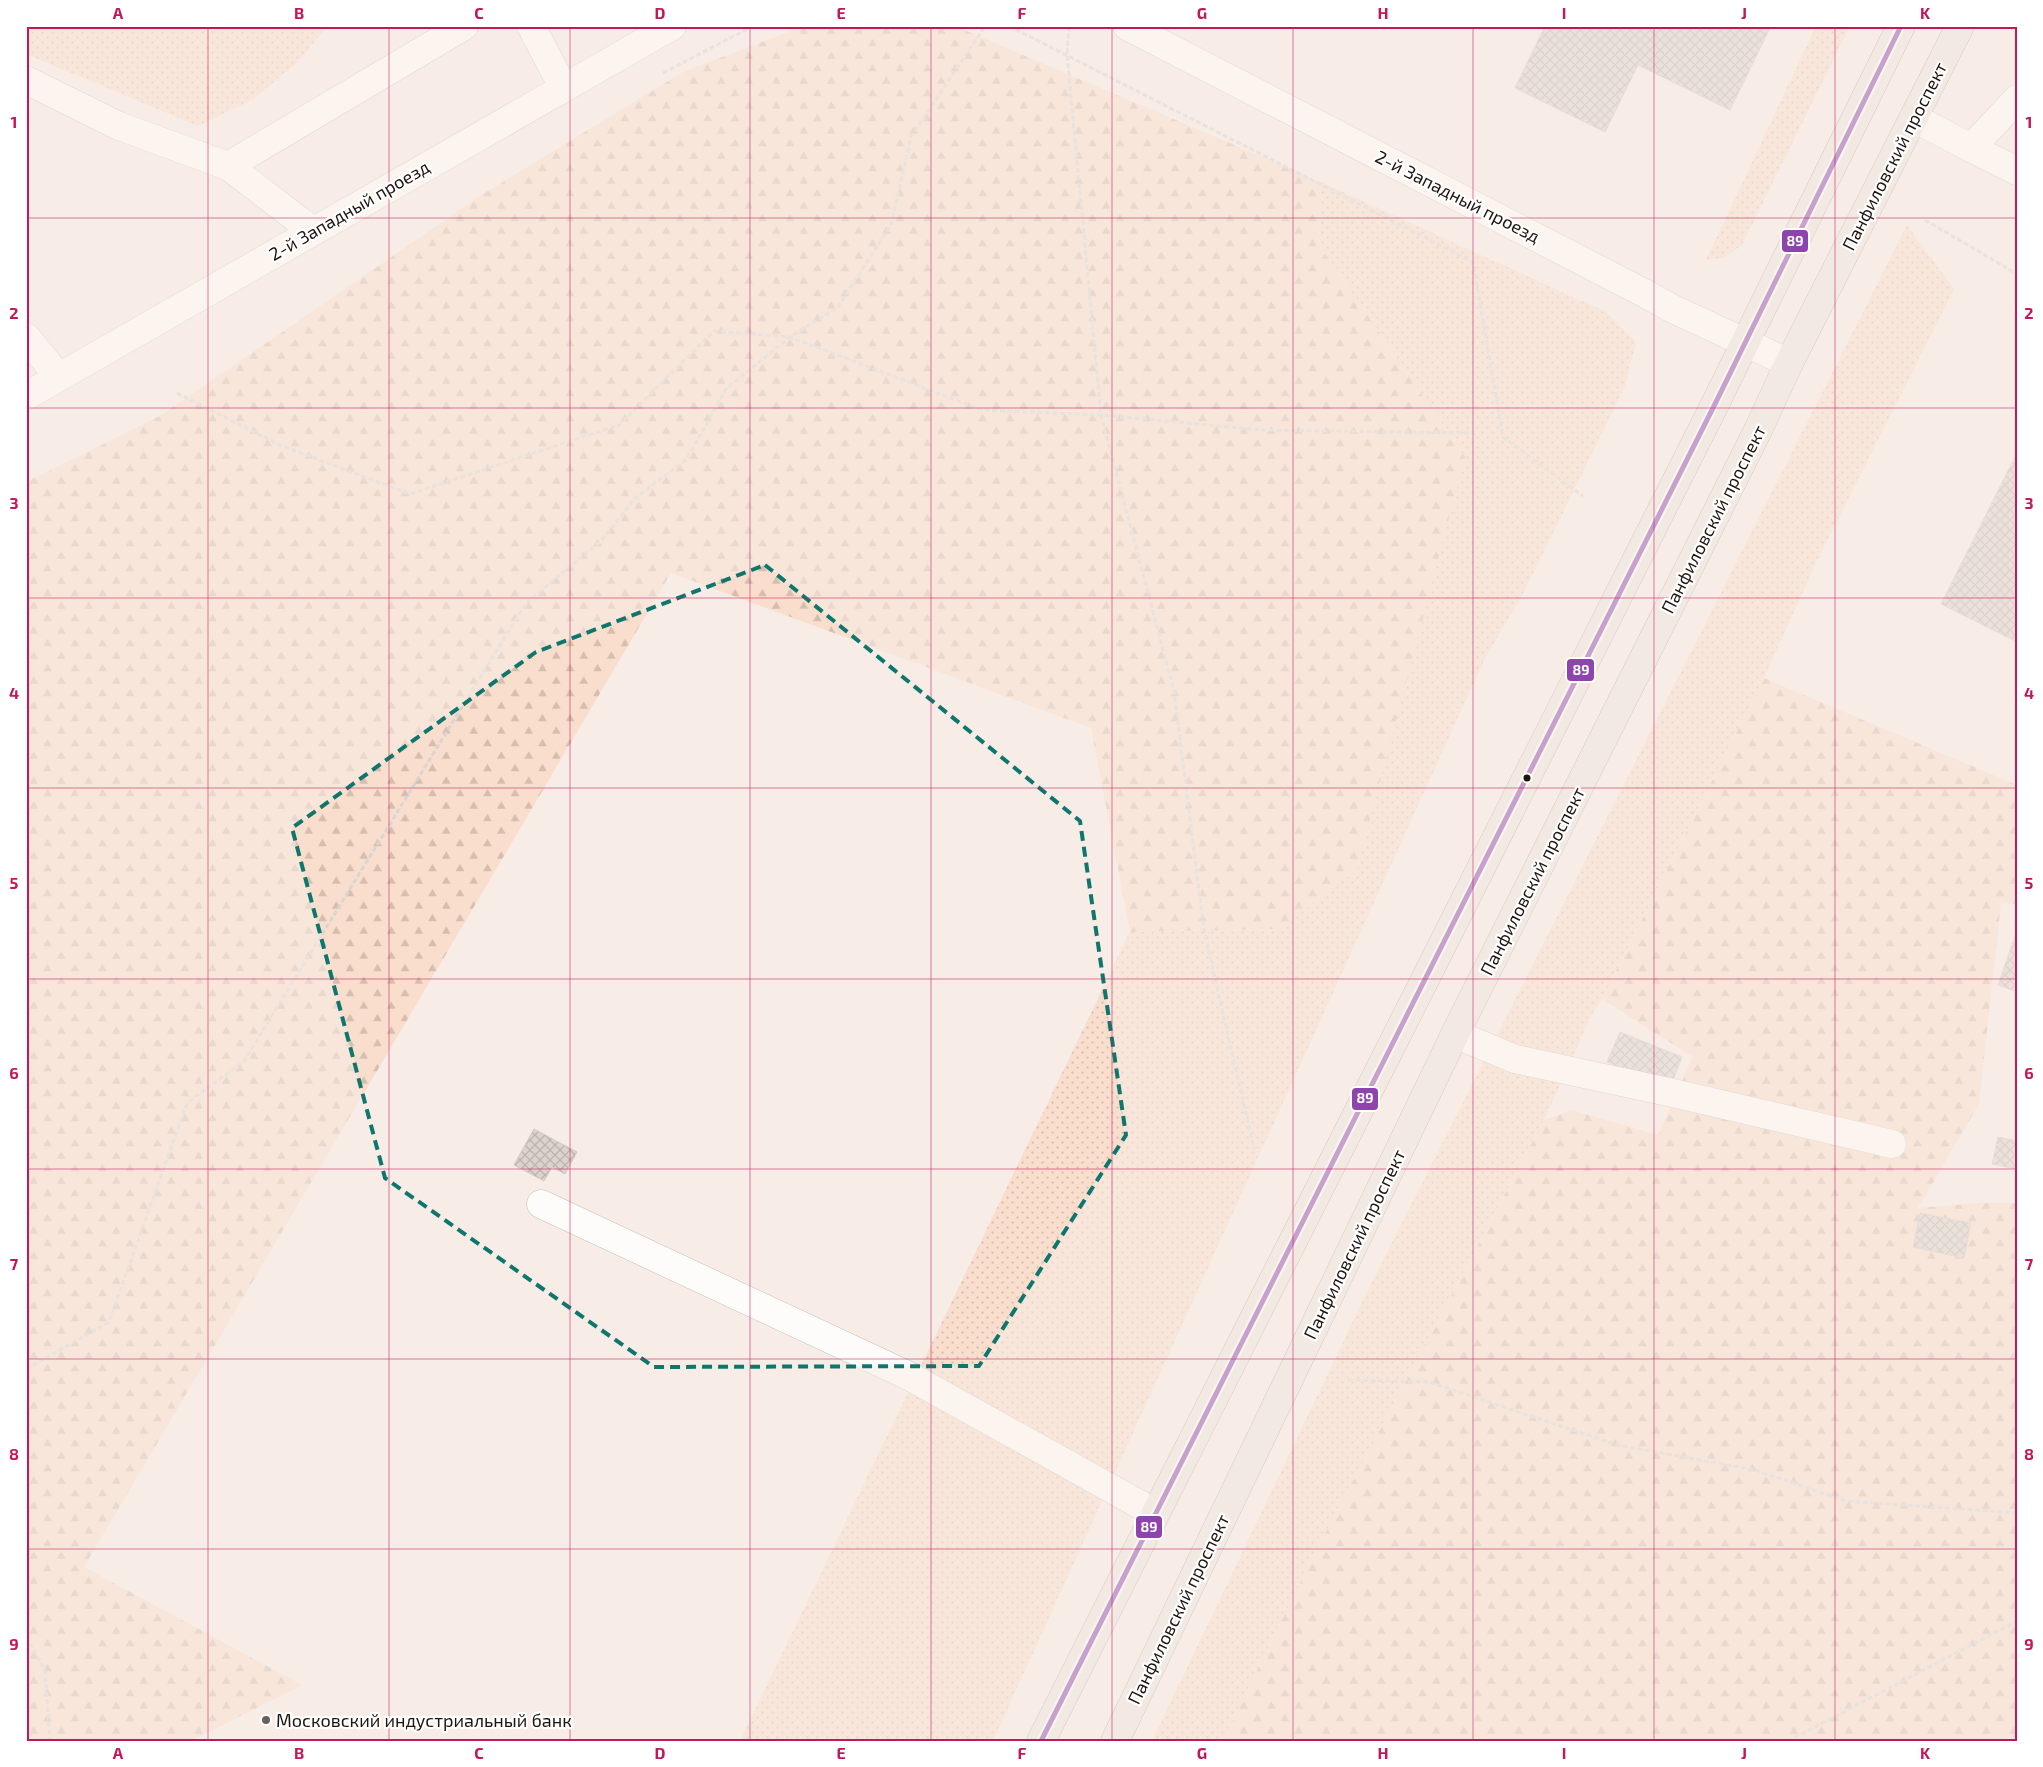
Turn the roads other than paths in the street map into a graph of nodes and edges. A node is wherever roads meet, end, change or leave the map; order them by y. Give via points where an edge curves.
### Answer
1 (464, 26) edge
2 (531, 26) edge
3 (672, 26) edge
4 (1127, 26) edge
5 (1901, 26) edge
6 (1960, 26) edge
7 (26, 80) edge
8 (563, 87) junction
9 (2017, 98) edge
10 (1914, 118) junction
11 (1970, 148) junction
12 (228, 166) junction
13 (2017, 171) edge
14 (313, 231) junction
15 (26, 337) edge
16 (1745, 341) junction
17 (1789, 363) junction
18 (59, 377) junction
19 (26, 396) edge
20 (1455, 1034) junction
21 (1892, 1144) dead end
22 (542, 1204) dead end
23 (1155, 1513) junction
24 (1041, 1741) edge
25 (1115, 1741) edge

1 - 12 street
2 - 8 street
3 - 8 street, 2-й Западный проезд
4 - 16 street, 2-й Западный проезд via 1671,308
5 - 16 main road
6 - 10 main road, Панфиловский проспект
7 - 12 street via 120,126
8 - 14 street, 2-й Западный проезд
9 - 11 street
10 - 11 street
10 - 17 main road, Панфиловский проспект
11 - 13 street
12 - 14 street
14 - 18 street, 2-й Западный проезд
15 - 18 street
16 - 17 street, 2-й Западный проезд
16 - 23 main road
17 - 20 main road, Панфиловский проспект
18 - 19 street, 2-й Западный проезд
20 - 21 street via 1515,1059
20 - 25 main road, Панфиловский проспект
22 - 23 street via 909,1376
23 - 24 main road

